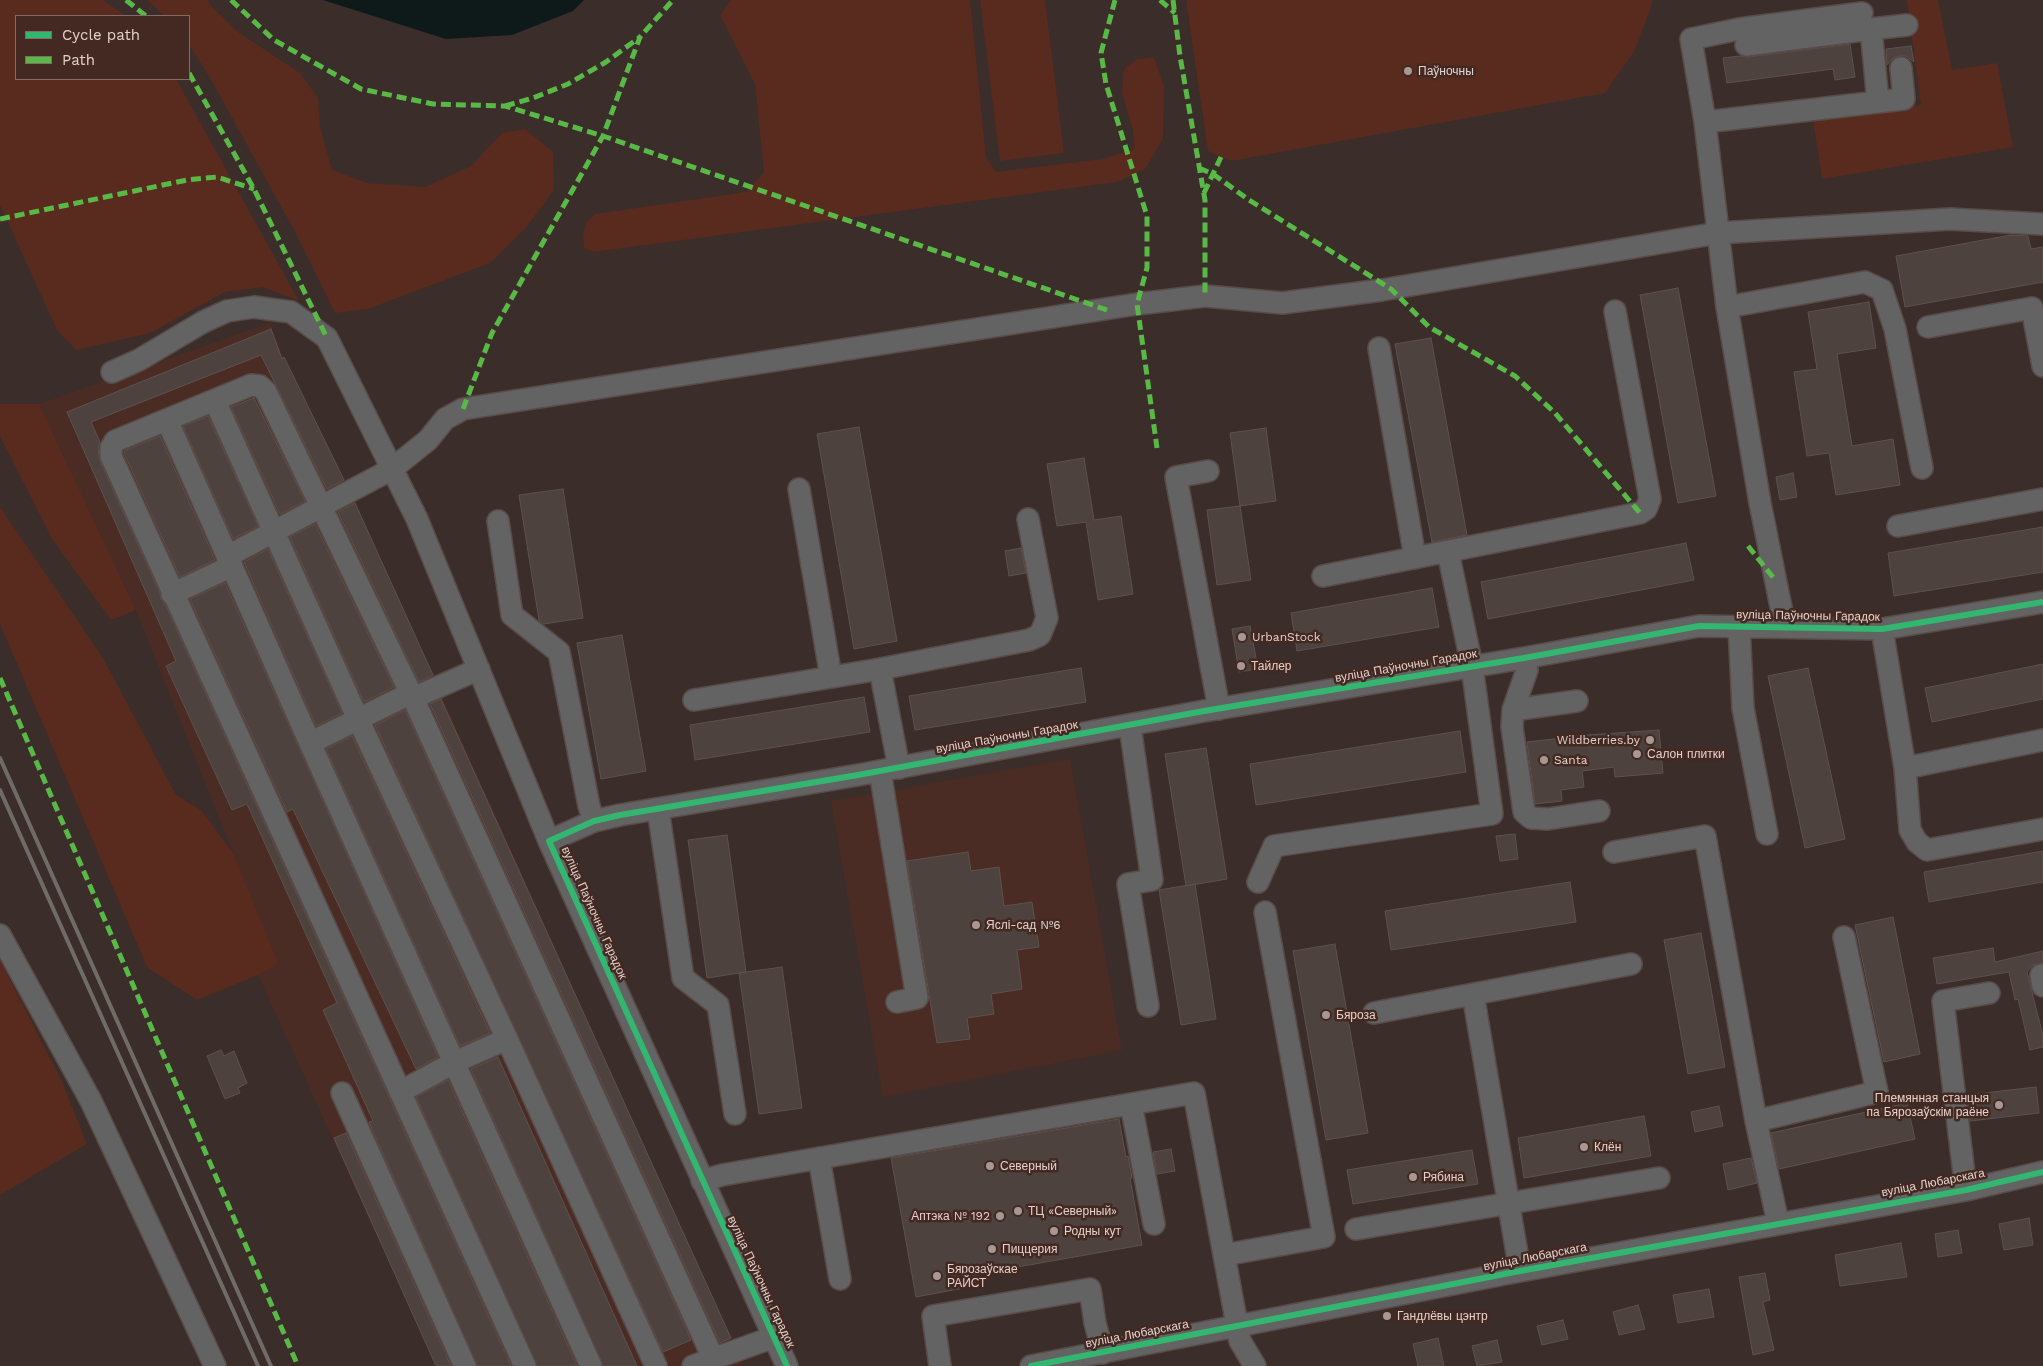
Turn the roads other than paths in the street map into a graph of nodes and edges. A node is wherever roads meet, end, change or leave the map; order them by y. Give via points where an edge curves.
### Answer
1 (1866, 21) junction
2 (1907, 25) dead end
3 (1746, 45) dead end
4 (1902, 68) dead end
5 (1878, 102) junction
6 (1705, 122) junction
7 (2043, 224) edge
8 (1718, 233) junction
9 (1727, 306) junction
10 (1615, 311) dead end
11 (1928, 327) dead end
12 (1379, 348) dead end
13 (2043, 366) edge
14 (112, 372) dead end
15 (216, 401) junction
16 (167, 420) junction
17 (1922, 468) dead end
18 (392, 469) junction
19 (1208, 471) dead end
20 (799, 489) dead end
21 (2043, 499) edge
22 (322, 507) junction
23 (1028, 519) dead end
24 (498, 521) dead end
25 (1898, 526) dead end
26 (275, 532) junction
27 (1448, 552) junction
28 (1415, 558) junction
29 (230, 561) junction
30 (1323, 576) dead end
31 (172, 594) junction
32 (2043, 602) edge
33 (1739, 626) junction
34 (1785, 627) junction
35 (1882, 629) junction
36 (1524, 658) junction
37 (1472, 666) junction
38 (479, 669) junction
39 (880, 669) junction
40 (830, 677) junction
41 (412, 695) junction
42 (694, 700) dead end
43 (1577, 701) dead end
44 (1219, 709) junction
45 (1513, 710) junction
46 (358, 719) junction
47 (1130, 726) junction
48 (2043, 740) edge
49 (310, 743) junction
50 (1905, 768) junction
51 (889, 769) junction
52 (658, 809) junction
53 (1599, 811) dead end
54 (594, 821) junction
55 (2043, 829) edge
56 (1767, 834) dead end
57 (549, 841) junction
58 (1614, 852) dead end
59 (1258, 882) dead end
60 (1265, 912) dead end
61 (0, 935) edge
62 (1844, 938) dead end
63 (1631, 964) dead end
64 (1989, 993) dead end
65 (1473, 994) junction
66 (897, 1002) dead end
67 (1148, 1006) dead end
68 (1374, 1013) dead end
69 (507, 1040) junction
70 (455, 1062) junction
71 (400, 1092) junction
72 (342, 1093) dead end
73 (1131, 1104) junction
74 (734, 1114) dead end
75 (1756, 1121) junction
76 (819, 1158) junction
77 (2043, 1172) edge
78 (1659, 1178) dead end
79 (702, 1181) junction
80 (1966, 1190) junction
81 (1509, 1204) junction
82 (1778, 1223) junction
83 (1154, 1224) dead end
84 (1356, 1229) dead end
85 (1224, 1254) junction
86 (1520, 1271) junction
87 (840, 1279) dead end
88 (1238, 1326) junction
89 (774, 1337) junction
90 (1103, 1353) junction
91 (713, 1358) junction
92 (215, 1366) edge
93 (465, 1366) edge
94 (524, 1366) edge
95 (591, 1366) edge
96 (656, 1366) edge
97 (692, 1366) edge
98 (787, 1366) edge
99 (940, 1366) edge
100 (1031, 1366) edge
101 (1255, 1366) edge

1 - 2 street
1 - 3 street
1 - 5 street
1 - 6 street via 1739,28 1691,39
4 - 5 street via 1904,99
5 - 6 street
6 - 8 street
7 - 8 street via 1950,219
8 - 9 street
8 - 18 street via 1382,290 1282,303 1205,296 1137,304 462,409 445,419 428,440
9 - 17 street via 1864,282 1882,290 1895,329
9 - 34 street via 1760,503
10 - 27 street via 1650,499 1646,509 1640,513
11 - 13 street via 2032,308
12 - 28 street
14 - 18 street via 228,311 254,307 291,312 326,338
15 - 16 street
15 - 22 street via 251,385 260,386 266,392
15 - 26 street
16 - 29 street
16 - 31 street via 115,441 110,448 110,456
18 - 22 street
18 - 38 street via 417,519
19 - 44 street via 1176,477
20 - 40 street
21 - 25 street
22 - 26 street
22 - 41 street
23 - 39 street via 1047,618 1040,635 1029,640
24 - 54 street via 512,615 559,652
26 - 29 street
26 - 46 street
27 - 28 street
27 - 37 street
28 - 30 street
29 - 31 street
29 - 49 street
31 - 71 street
32 - 35 street, вуліца Паўночны Гарадок
33 - 34 street, вуліца Паўночны Гарадок
33 - 36 street, вуліца Паўночны Гарадок via 1699,626
33 - 56 street via 1743,708
34 - 35 street, вуліца Паўночны Гарадок
35 - 50 street
36 - 37 street, вуліца Паўночны Гарадок
36 - 45 street via 1527,670
37 - 44 street, вуліца Паўночны Гарадок
37 - 59 street via 1492,814 1274,846
38 - 41 street
38 - 57 street
39 - 40 street
39 - 51 street
40 - 42 street
41 - 46 street
41 - 91 street
43 - 45 street
44 - 47 street, вуліца Паўночны Гарадок
45 - 53 street via 1512,727 1524,812 1530,818 1548,819
46 - 49 street
46 - 69 street
47 - 51 street, вуліца Паўночны Гарадок
47 - 67 street via 1152,880 1128,884
48 - 50 street
49 - 70 street
50 - 55 street via 1910,830 1927,850
51 - 52 street, вуліца Паўночны Гарадок
51 - 66 street via 917,998
52 - 54 street, вуліца Паўночны Гарадок
52 - 74 street via 683,978 718,1005
54 - 57 street, вуліца Паўночны Гарадок
57 - 79 street, вуліца Паўночны Гарадок
58 - 75 street via 1705,836
60 - 85 street via 1324,1237
61 - 92 street via 91,1101
62 - 75 street via 1877,1092
63 - 65 street
64 - 80 street via 1943,1001
65 - 68 street
65 - 81 street
69 - 70 street
69 - 96 street
70 - 71 street
70 - 95 street
71 - 94 street
72 - 93 street
73 - 76 street
73 - 83 street
73 - 85 street via 1194,1093
75 - 82 street
76 - 79 street
76 - 87 street
77 - 80 street, вуліца Любарскага
78 - 81 street
79 - 89 street, вуліца Паўночны Гарадок
80 - 82 street, вуліца Любарскага
81 - 84 street
81 - 86 street
82 - 86 street, вуліца Любарскага
85 - 88 street
86 - 88 street, вуліца Любарскага
88 - 90 street, вуліца Любарскага
88 - 101 street via 1240,1341
89 - 91 street
89 - 98 street, вуліца Паўночны Гарадок
90 - 99 street via 1090,1288 933,1316
90 - 100 street, вуліца Любарскага
91 - 97 street

